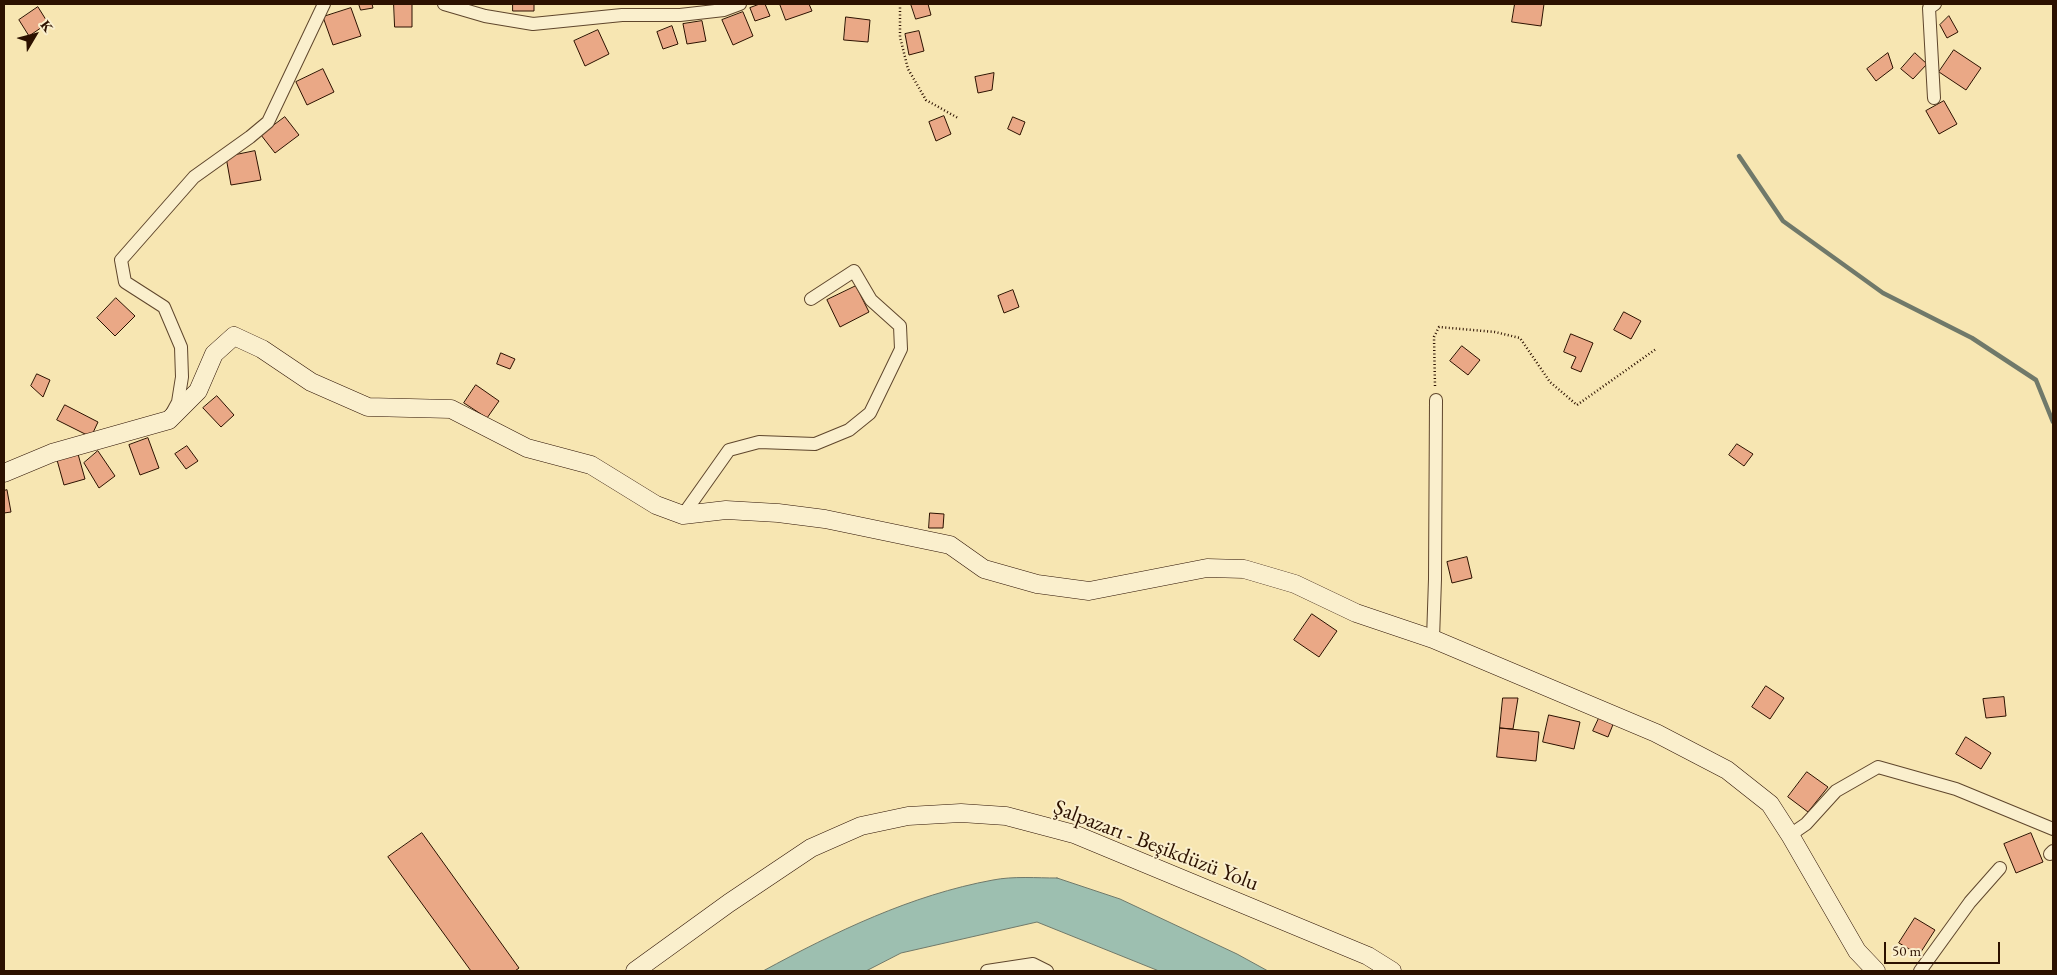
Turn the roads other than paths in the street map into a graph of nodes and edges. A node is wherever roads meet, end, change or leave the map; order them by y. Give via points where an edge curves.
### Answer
1 (324, 4) edge
2 (444, 4) edge
3 (740, 4) edge
4 (1935, 4) edge
5 (700, 8) edge
6 (664, 9) edge
7 (1934, 98) dead end
8 (811, 299) dead end
9 (1436, 400) road end
10 (169, 420) junction
11 (4, 473) edge
12 (683, 515) junction
13 (1433, 639) junction
14 (2053, 828) edge
15 (1790, 835) junction
16 (2000, 868) dead end
17 (635, 971) edge
18 (987, 971) edge
19 (1048, 971) edge
20 (1392, 971) edge
21 (1876, 971) edge
22 (1920, 971) edge

1 - 10 street via 268,122 194,177 121,260 125,282 164,306 181,347 182,377 178,402
2 - 6 street via 485,16 533,24
3 - 5 street via 724,10
4 - 7 street via 1929,8
5 - 6 street
8 - 12 street via 854,271 871,300 900,326 901,349 870,413 849,430 815,444 759,442 729,450
9 - 13 street
10 - 11 street via 52,453
10 - 12 street via 198,391 214,354 234,336 262,349 311,382 368,407 452,410 527,448 591,465 656,504
12 - 13 street via 726,510 826,519 950,545 984,569 1037,584 1089,591 1207,568 1244,568 1295,584 1356,613
13 - 15 street via 1656,733 1727,770 1770,804
14 - 15 street via 1956,790 1878,767 1836,791 1806,824
15 - 21 street via 1857,952
16 - 22 street via 1970,902
17 - 20 street, Şalpazarı - Beşikdüzü Yolu via 728,903 812,848 861,826 908,816 961,813 1006,816 1074,834 1368,956
18 - 19 street via 1033,964

